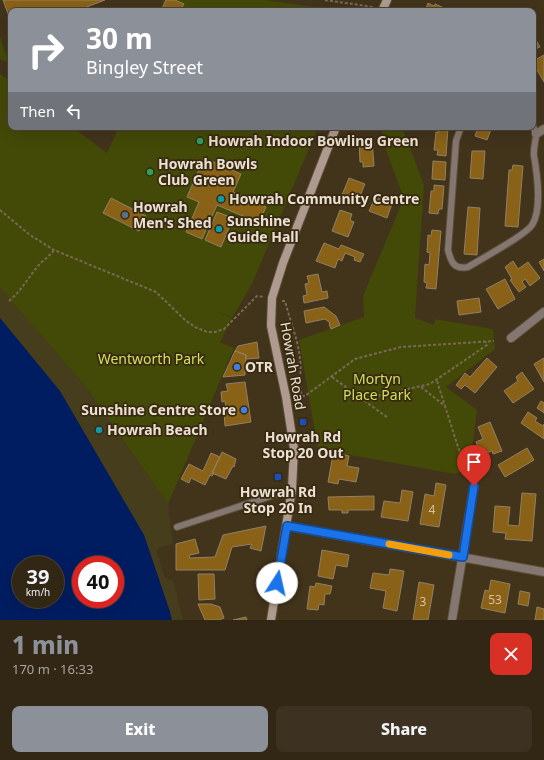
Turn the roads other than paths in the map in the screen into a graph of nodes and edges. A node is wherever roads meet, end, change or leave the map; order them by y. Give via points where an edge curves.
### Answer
1 (544, 129) edge
2 (335, 130) edge
3 (460, 130) edge
4 (534, 130) edge
5 (536, 134) junction
6 (544, 313) edge
7 (511, 338) dead end
8 (474, 486) dead end
9 (292, 489) junction
10 (287, 526) junction
11 (177, 527) dead end
12 (463, 557) junction
13 (544, 572) edge
14 (271, 620) edge
15 (452, 620) edge

1 - 5 street
2 - 9 street, Howrah Road via 272,298 271,326 294,449
3 - 5 lane via 456,141 448,250 454,264 462,268 468,267 520,236 534,222 538,196 534,153
4 - 5 lane
6 - 7 street
8 - 12 street
9 - 10 street, Howrah Road
9 - 11 lane
10 - 12 street
10 - 14 street, Howrah Road
12 - 13 street
12 - 15 street

